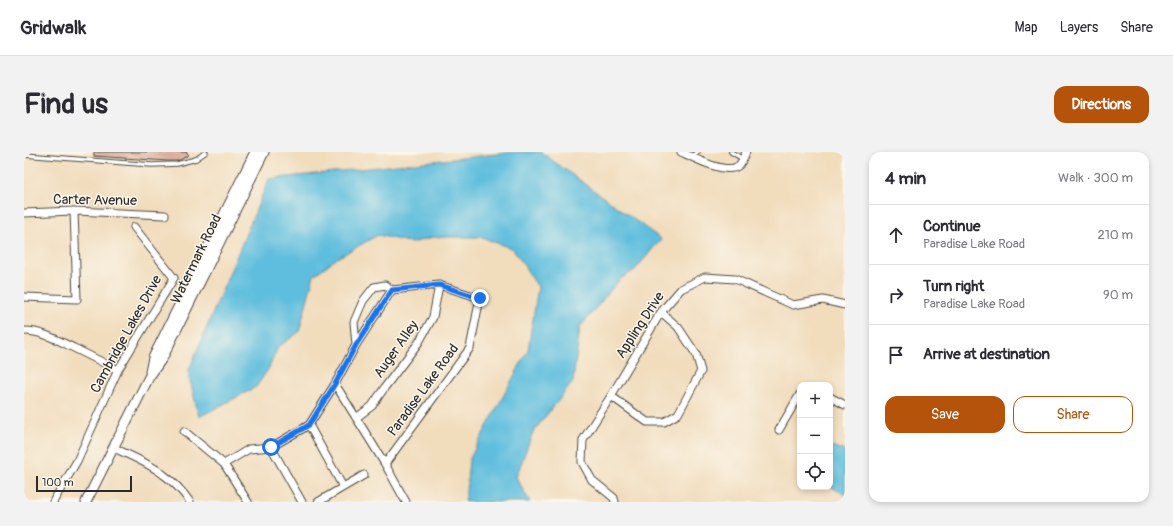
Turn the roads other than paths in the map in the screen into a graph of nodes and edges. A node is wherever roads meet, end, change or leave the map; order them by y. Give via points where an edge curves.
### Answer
1 (206, 152) edge
2 (255, 152) edge
3 (264, 152) edge
4 (681, 152) edge
5 (698, 152) edge
6 (731, 152) edge
7 (24, 155) edge
8 (744, 155) edge
9 (692, 156) junction
10 (74, 211) junction
11 (24, 213) edge
12 (165, 215) dead end
13 (134, 226) dead end
14 (439, 285) junction
15 (392, 290) junction
16 (24, 297) edge
17 (845, 305) edge
18 (661, 312) junction
19 (24, 331) edge
20 (356, 345) junction
21 (118, 370) junction
22 (149, 377) junction
23 (335, 384) junction
24 (610, 396) junction
25 (797, 399) edge
26 (833, 399) edge
27 (845, 405) edge
28 (356, 418) junction
29 (309, 425) junction
30 (779, 430) dead end
31 (184, 431) dead end
32 (271, 447) junction
33 (114, 448) junction
34 (224, 464) junction
35 (385, 464) junction
36 (364, 475) dead end
37 (343, 487) junction
38 (53, 502) edge
39 (86, 502) edge
40 (190, 502) edge
41 (248, 502) edge
42 (302, 502) edge
43 (318, 502) edge
44 (406, 502) edge
45 (615, 502) edge

1 - 7 lane via 196,159 177,164 152,165
2 - 22 street, Watermark Road via 153,358
3 - 22 street, Watermark Road via 163,357
4 - 9 street
5 - 9 lane
6 - 8 lane
8 - 9 street via 738,165 730,169 720,168
10 - 11 street, Carter Avenue
10 - 12 street, Carter Avenue
10 - 16 street via 77,299
13 - 21 street, Cambridge Lakes Drive via 174,278
14 - 15 street, Paradise Lake Road
14 - 28 street, Auger Alley via 433,317 419,342 372,406
14 - 35 street, Paradise Lake Road via 480,298 470,348
15 - 20 street
15 - 20 street, Paradise Lake Road via 385,285 374,287 363,301 354,322
17 - 18 street, Appling Drive via 823,300 793,304 734,279 705,278 680,288
18 - 24 street, Appling Drive
18 - 24 street via 678,327 696,354 701,371 678,414 664,422 647,422
19 - 21 street via 56,339
20 - 23 street
21 - 38 street, Cambridge Lakes Drive via 78,461
22 - 33 street, Watermark Road
23 - 28 street
23 - 29 street
24 - 45 street, Appling Drive via 583,440 582,462 592,480 614,498
25 - 30 street
26 - 27 street
28 - 35 street
29 - 32 street
29 - 37 street
31 - 34 street
32 - 34 street via 249,449
32 - 42 street
33 - 39 street, Watermark Road
33 - 40 street via 164,474
34 - 41 street
35 - 44 street
36 - 37 street
37 - 43 street

